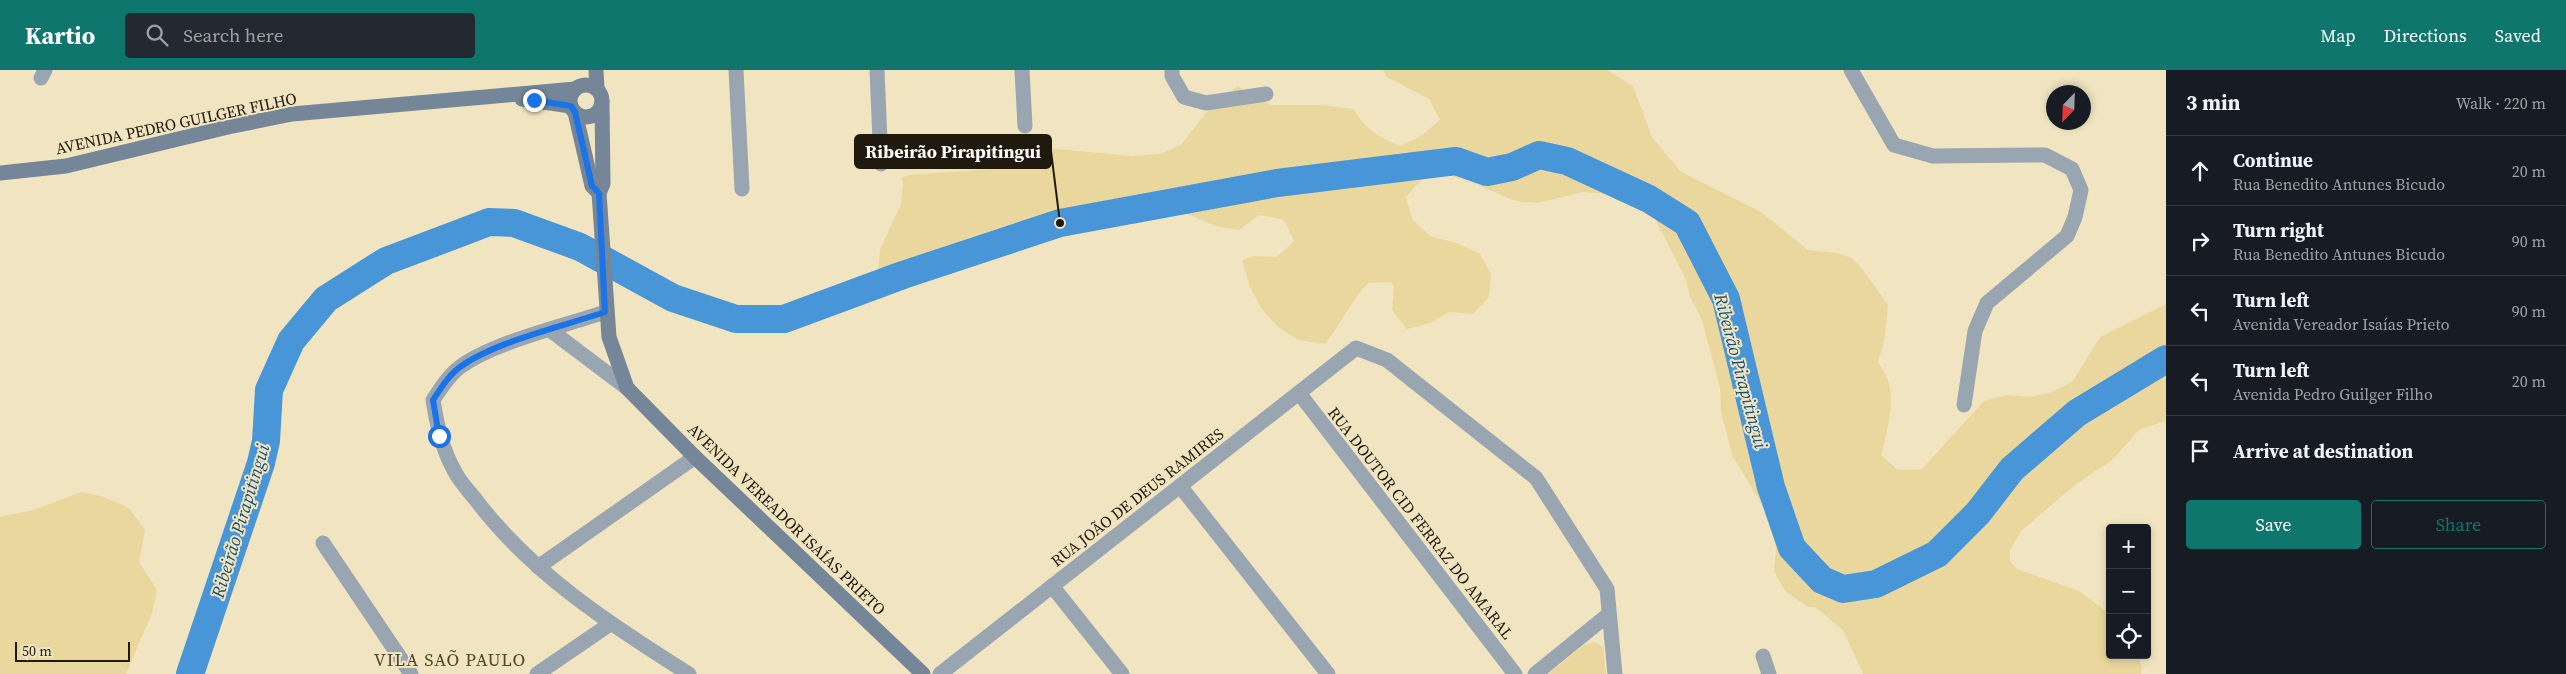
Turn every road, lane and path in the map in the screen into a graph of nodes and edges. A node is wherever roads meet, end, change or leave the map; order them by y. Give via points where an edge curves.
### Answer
1 (588, 70) edge
2 (596, 70) edge
3 (736, 70) edge
4 (877, 70) edge
5 (1022, 70) edge
6 (1172, 70) edge
7 (1851, 70) edge
8 (589, 91) junction
9 (1266, 94) dead end
10 (509, 96) junction
11 (573, 109) junction
12 (1024, 126) dead end
13 (881, 164) dead end
14 (0, 173) edge
15 (742, 189) dead end
16 (599, 199) junction
17 (605, 305) junction
18 (550, 330) junction
19 (627, 388) junction
20 (1299, 393) junction
21 (1964, 405) dead end
22 (695, 456) junction
23 (1180, 486) junction
24 (323, 544) dead end
25 (538, 567) junction
26 (1052, 586) junction
27 (1609, 614) junction
28 (610, 624) junction
29 (1763, 656) dead end
30 (411, 674) edge
31 (538, 674) edge
32 (689, 674) edge
33 (923, 674) edge
34 (940, 674) edge
35 (1122, 674) edge
36 (1328, 674) edge
37 (1515, 674) edge
38 (1535, 674) edge
39 (1615, 674) edge
40 (1769, 674) edge

1 - 8 main road
2 - 8 main road
3 - 15 street
4 - 13 street
5 - 12 street
6 - 9 street via 1184,97 1206,104
7 - 21 street via 1894,145 1934,156 2045,155 2072,169 2081,190 2068,236 1987,303 1975,331
8 - 10 main road, AVENIDA PEDRO GUILGER FILHO
8 - 11 main road via 571,94
8 - 11 main road, AVENIDA PEDRO GUILGER FILHO via 601,107 586,116
8 - 16 main road, AVENIDA VEREADOR ISAÍAS PRIETO via 603,184
10 - 11 main road, AVENIDA PEDRO GUILGER FILHO
10 - 14 main road, AVENIDA PEDRO GUILGER FILHO via 292,114 66,166
11 - 16 main road, AVENIDA VEREADOR ISAÍAS PRIETO via 592,186
16 - 17 main road, AVENIDA VEREADOR ISAÍAS PRIETO
17 - 18 street
17 - 19 main road, AVENIDA VEREADOR ISAÍAS PRIETO via 609,338
18 - 19 street, AVENIDA VEREADOR ISAÍAS PRIETO
18 - 25 street via 486,352 459,367 433,400 439,436 455,473 490,519
19 - 22 main road, AVENIDA VEREADOR ISAÍAS PRIETO
20 - 23 street, RUA JOÃO DE DEUS RAMIRES
20 - 27 street, RUA JOÃO DE DEUS RAMIRES via 1356,348 1387,360 1536,478 1607,589
20 - 37 street, RUA DOUTOR CID FERRAZ DO AMARAL
22 - 25 street
22 - 33 main road, AVENIDA VEREADOR ISAÍAS PRIETO
23 - 26 street, RUA JOÃO DE DEUS RAMIRES
23 - 36 street
24 - 30 street
25 - 28 street
26 - 34 street, RUA JOÃO DE DEUS RAMIRES
26 - 35 street
27 - 38 street
27 - 39 street
28 - 31 street
28 - 32 street
29 - 40 street

